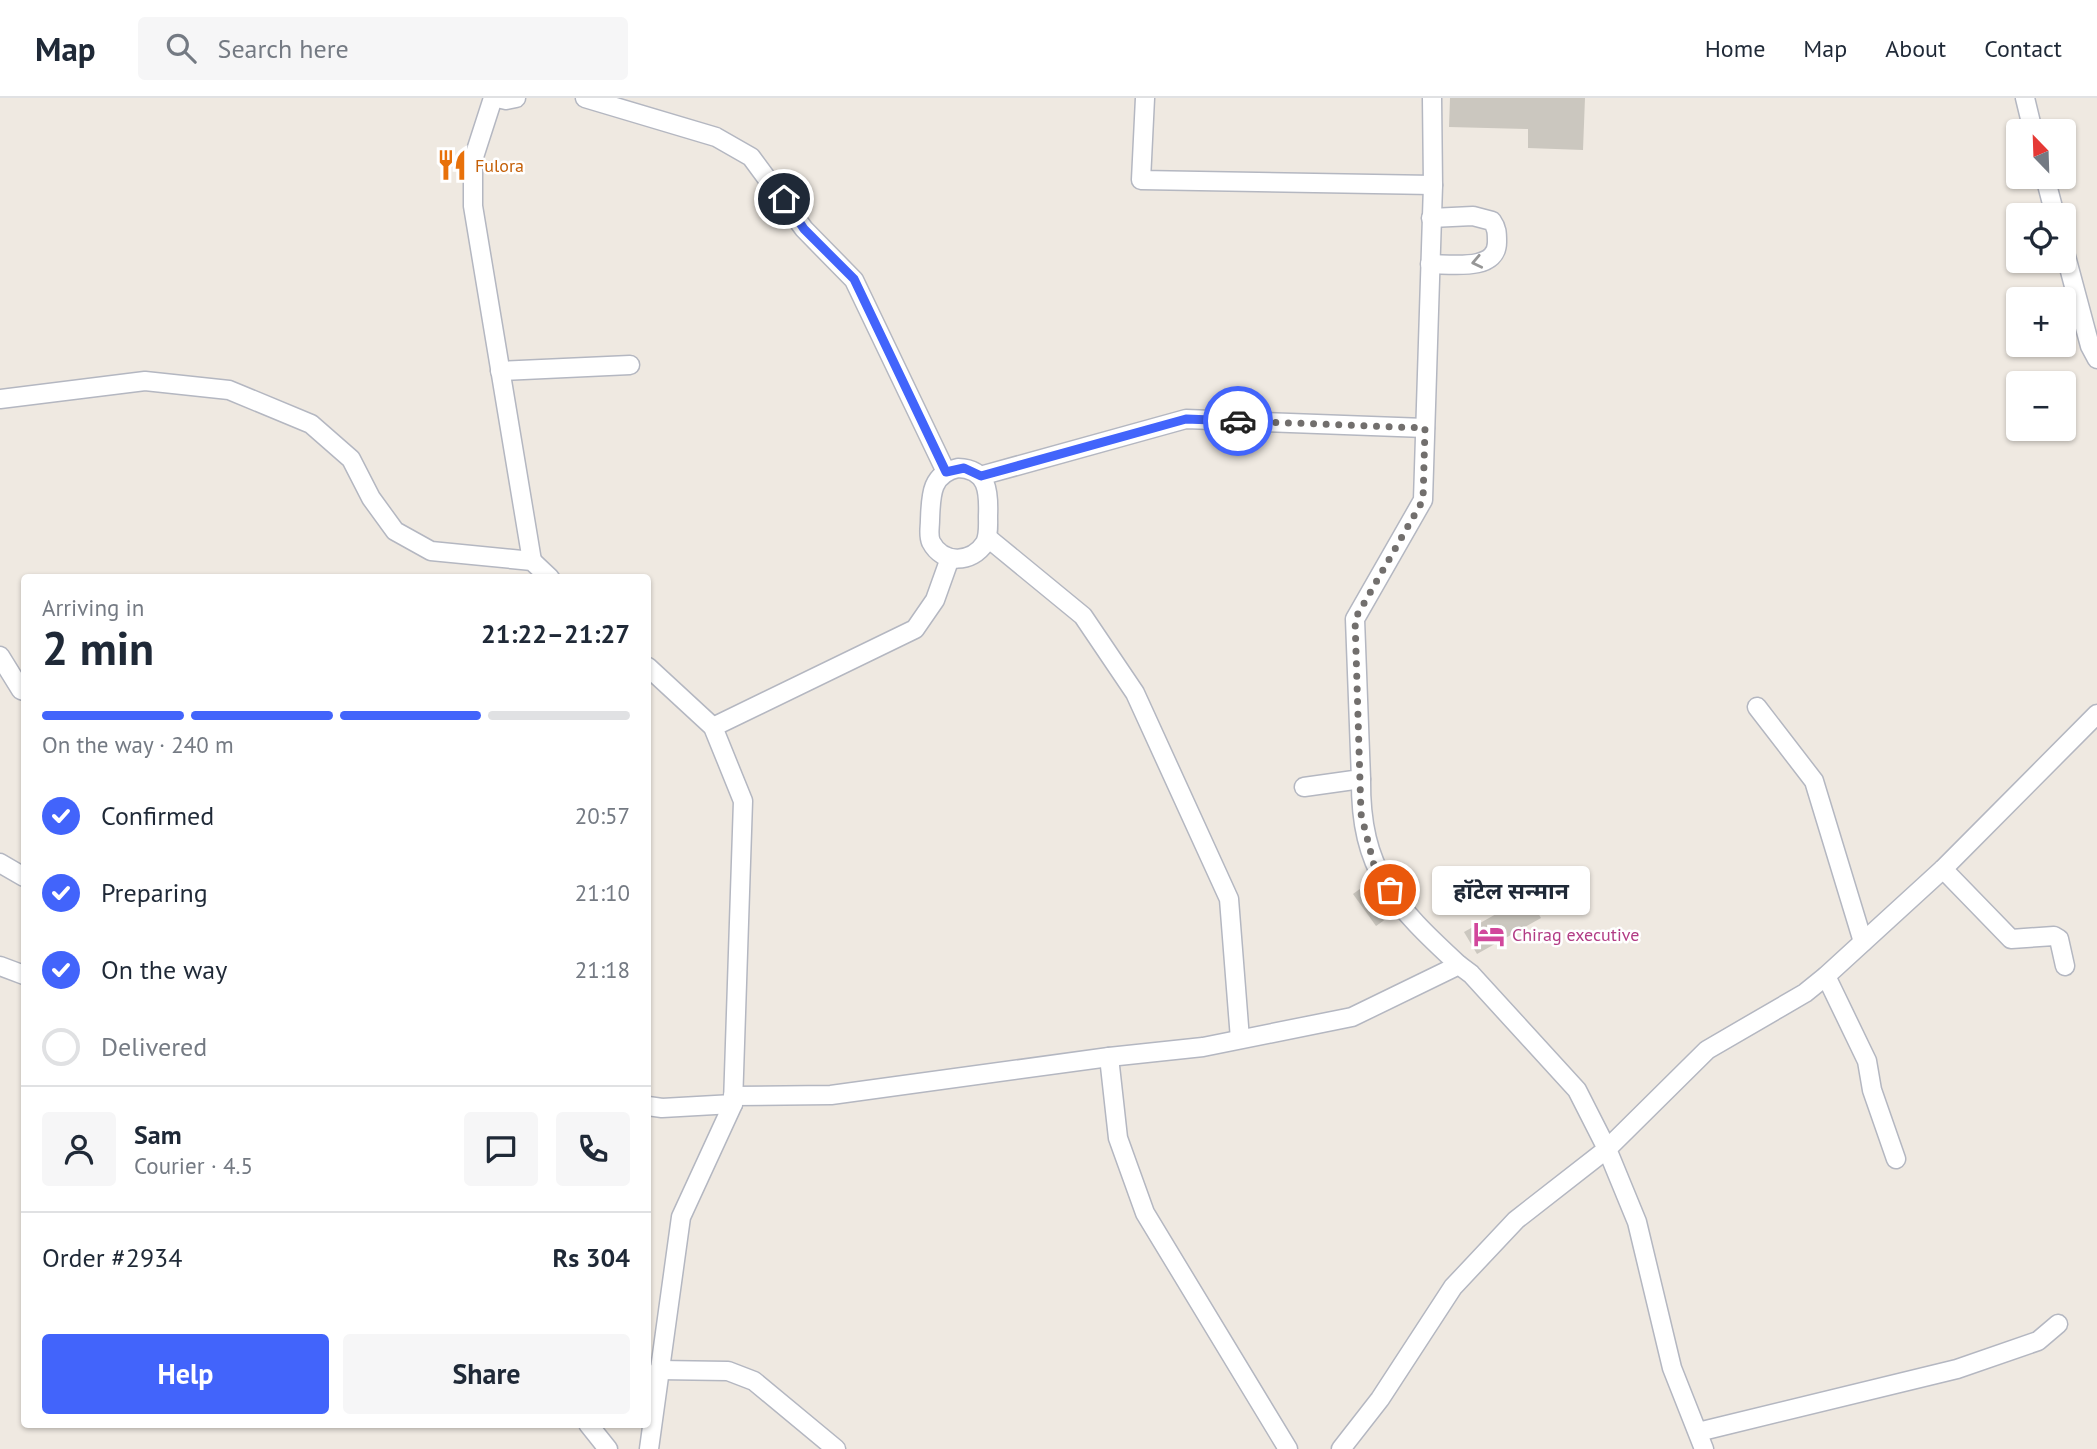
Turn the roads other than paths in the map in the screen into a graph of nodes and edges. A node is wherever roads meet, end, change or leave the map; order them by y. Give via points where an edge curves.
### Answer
1 (495, 98) edge
2 (516, 98) edge
3 (585, 98) edge
4 (1145, 98) edge
5 (1432, 98) edge
6 (2025, 98) edge
7 (2030, 119) edge
8 (1433, 185) junction
9 (1432, 218) junction
10 (1430, 264) junction
11 (2070, 273) edge
12 (2097, 359) edge
13 (631, 365) dead end
14 (500, 371) junction
15 (0, 399) edge
16 (1425, 428) junction
17 (946, 472) junction
18 (981, 476) junction
19 (988, 538) junction
20 (950, 558) junction
21 (532, 561) junction
22 (546, 574) edge
23 (0, 656) edge
24 (651, 670) edge
25 (21, 690) edge
26 (1757, 707) dead end
27 (2097, 714) edge
28 (713, 727) junction
29 (1361, 779) junction
30 (1304, 787) dead end
31 (0, 863) edge
32 (1943, 869) junction
33 (21, 875) edge
34 (1863, 942) junction
35 (1459, 965) junction
36 (0, 966) edge
37 (2065, 966) dead end
38 (21, 974) edge
39 (1826, 976) junction
40 (1240, 1039) junction
41 (1108, 1057) junction
42 (733, 1100) junction
43 (651, 1106) edge
44 (1607, 1149) junction
45 (1896, 1158) dead end
46 (2058, 1324) dead end
47 (659, 1370) junction
48 (591, 1428) edge
49 (1701, 1441) edge
50 (608, 1449) edge
51 (649, 1449) edge
52 (836, 1449) edge
53 (1289, 1449) edge
54 (1341, 1449) edge

1 - 2 street
1 - 14 street via 473,160 473,206
3 - 17 street via 716,137 751,157 804,229 854,279
4 - 8 street via 1141,180
5 - 8 street
6 - 7 street
8 - 9 street
9 - 10 street
9 -> 10 street via 1473,216 1492,221 1497,248 1490,259 1473,264
10 - 16 street
11 - 12 street
13 - 14 street
14 - 21 street
15 - 21 street via 145,382 229,390 311,424 351,459 371,498 395,531 407,538 431,551
16 - 18 street via 1186,419
16 - 29 street via 1423,500 1355,619
17 - 18 street via 964,468
17 - 20 street via 932,491 929,537 939,552
18 - 19 street via 989,491
19 - 20 street via 973,556
19 - 40 street via 1083,616 1135,693 1230,899
20 - 28 street via 935,600 915,629
21 - 22 street
23 - 25 street
24 - 28 street
26 - 34 street via 1814,782
27 - 32 street
28 - 42 street via 743,801
29 - 30 street
29 - 35 street via 1361,814 1375,869 1405,910
31 - 33 street
32 - 34 street
32 - 37 street via 2011,939 2059,939
34 - 39 street
35 - 40 street via 1352,1017
35 - 44 street via 1577,1090
36 - 38 street
39 - 44 street via 1707,1051
39 - 45 street via 1867,1061 1872,1090
40 - 41 street
41 - 42 street via 831,1095
41 - 53 street via 1118,1138 1145,1213
42 - 43 street
42 - 47 street via 681,1217
44 - 49 street via 1637,1222 1672,1368
44 - 54 street via 1516,1220 1454,1287
46 - 49 street via 2038,1341 1957,1369
47 - 51 street
47 - 52 street via 728,1371 754,1381
48 - 50 street

